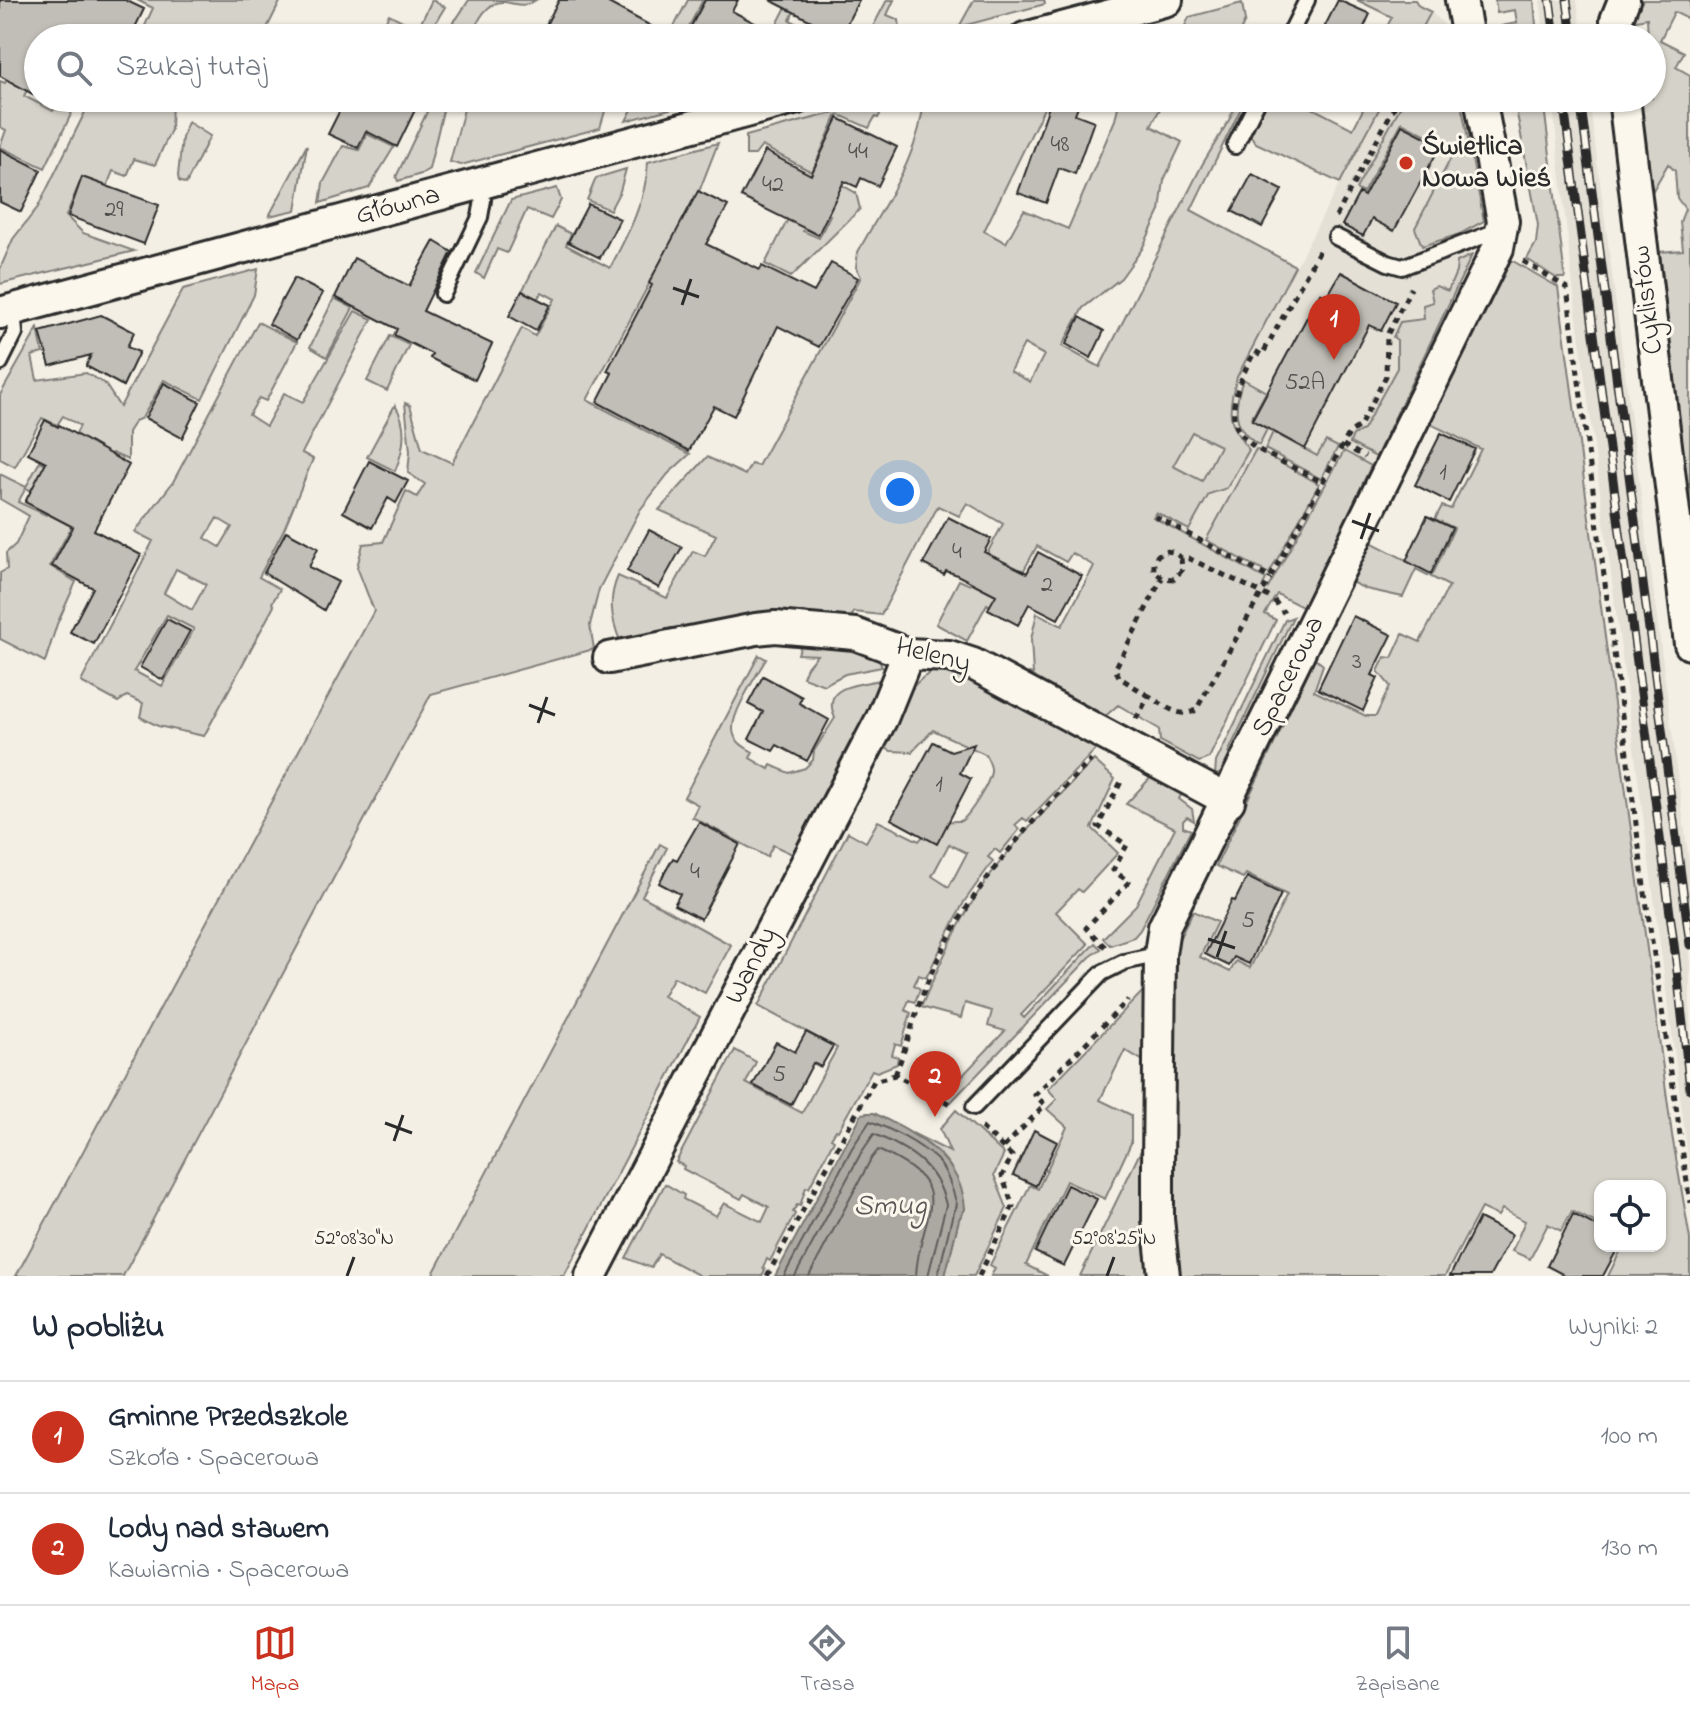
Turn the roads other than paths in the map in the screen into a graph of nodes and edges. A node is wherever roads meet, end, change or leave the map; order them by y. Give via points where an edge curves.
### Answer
1 (1167, 0) edge
2 (1307, 0) edge
3 (1461, 0) edge
4 (1624, 0) edge
5 (1077, 24) edge
6 (1295, 24) edge
7 (1465, 24) edge
8 (1616, 24) edge
9 (745, 112) edge
10 (1252, 112) edge
11 (1482, 112) edge
12 (1626, 112) edge
13 (1235, 146) dead end
14 (481, 183) junction
15 (1336, 237) dead end
16 (1500, 239) junction
17 (443, 294) dead end
18 (6, 311) edge
19 (0, 363) edge
20 (1690, 644) edge
21 (908, 654) junction
22 (609, 658) dead end
23 (1229, 801) junction
24 (1160, 965) junction
25 (975, 1115) road end
26 (591, 1276) edge
27 (1164, 1276) edge

1 - 5 street
2 - 6 lane
3 - 7 street
4 - 8 street
9 - 14 street, Główna
10 - 13 lane
11 - 16 street
12 - 20 street, Cyklistów
14 - 17 lane via 480,217
14 - 18 street, Główna
15 - 16 lane via 1388,263 1408,266
16 - 23 street, Spacerowa
18 - 19 lane via 15,333
21 - 22 street, Heleny via 855,634 775,627
21 - 23 street, Heleny via 964,660 1119,751
21 - 26 street, Wandy via 882,718
23 - 24 street, Spacerowa via 1166,919
24 - 25 lane via 1124,962 1102,973
24 - 27 street, Spacerowa via 1158,1207

